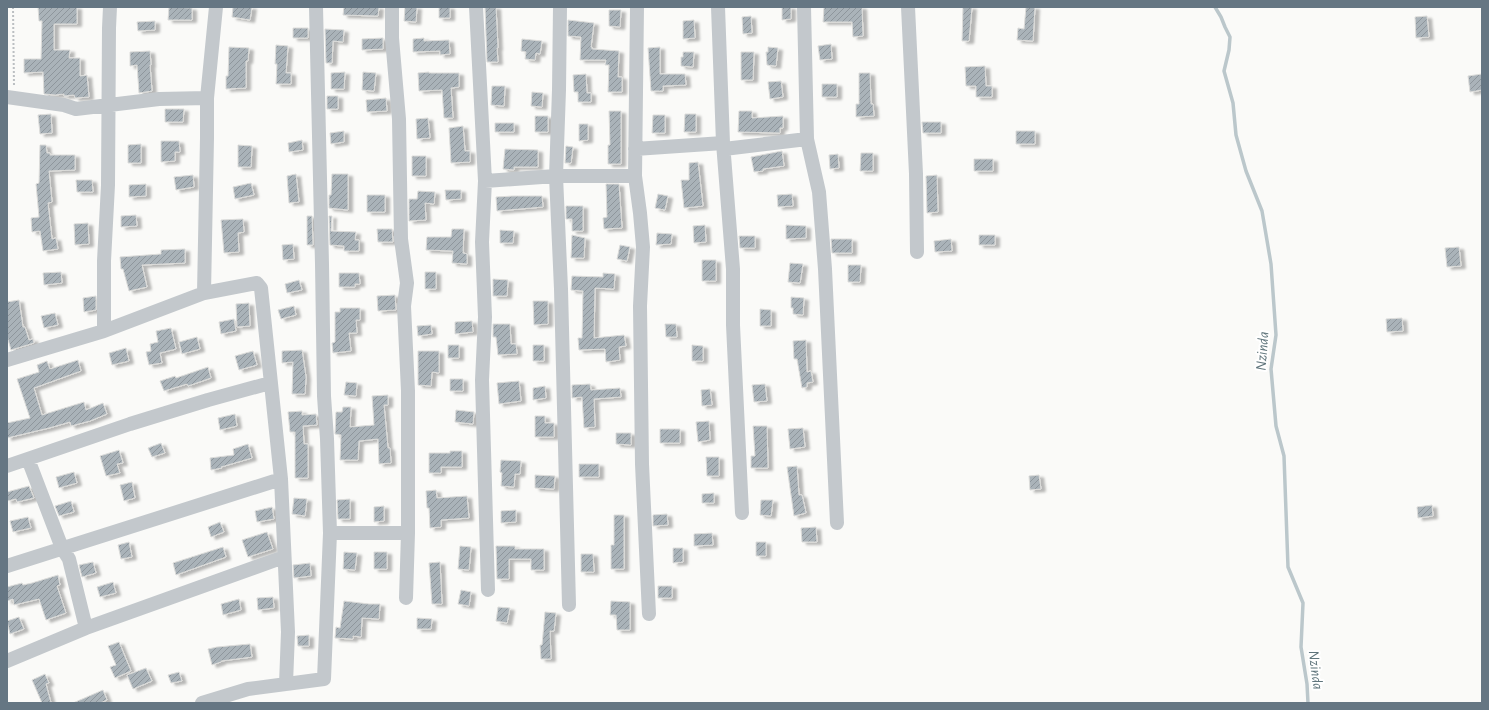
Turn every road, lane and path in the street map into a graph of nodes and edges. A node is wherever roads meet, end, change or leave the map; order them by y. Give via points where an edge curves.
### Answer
1 (13, 7) edge
2 (110, 7) edge
3 (216, 7) edge
4 (316, 7) edge
5 (392, 7) edge
6 (476, 7) edge
7 (560, 7) edge
8 (637, 7) edge
9 (718, 7) edge
10 (804, 7) edge
11 (908, 7) edge
12 (11, 97) edge
13 (206, 98) junction
14 (108, 105) junction
15 (807, 139) junction
16 (724, 146) junction
17 (635, 149) junction
18 (556, 176) junction
19 (635, 176) junction
20 (486, 181) junction
21 (917, 252) dead end
22 (204, 293) junction
23 (104, 331) junction
24 (7, 360) edge
25 (270, 383) junction
26 (28, 459) junction
27 (7, 466) edge
28 (281, 479) junction
29 (742, 513) dead end
30 (837, 523) dead end
31 (330, 533) junction
32 (408, 533) junction
33 (62, 548) junction
34 (284, 557) junction
35 (7, 566) edge
36 (488, 590) dead end
37 (406, 598) dead end
38 (569, 605) dead end
39 (649, 614) dead end
40 (86, 628) junction
41 (7, 661) edge
42 (286, 684) junction
43 (202, 703) edge

1 - 12 path
2 - 14 street
3 - 13 street
4 - 31 street via 324,396 328,439
5 - 32 street via 399,119 401,239 407,283 404,306 408,391
6 - 20 street
7 - 18 street
8 - 17 street
9 - 16 street
10 - 15 street
11 - 21 street
12 - 14 street via 64,105 76,110
13 - 14 street via 159,99
13 - 22 street
14 - 23 street
15 - 16 street
15 - 30 street via 819,192
16 - 17 street
16 - 29 street via 733,269 733,325
17 - 19 street
18 - 19 street
18 - 20 street
18 - 38 street
19 - 39 street via 643,247 640,306 642,464
20 - 36 street via 482,242 485,317 482,380
22 - 23 street
22 - 25 street via 257,283 261,288
23 - 24 street
25 - 26 street via 130,424
25 - 28 street
26 - 27 street
26 - 33 street
28 - 33 street
28 - 34 street
31 - 32 street
31 - 42 street via 324,679
32 - 37 street
33 - 35 street
33 - 40 street via 68,559
34 - 40 street
34 - 42 street via 288,632
40 - 41 street
42 - 43 street via 248,689

